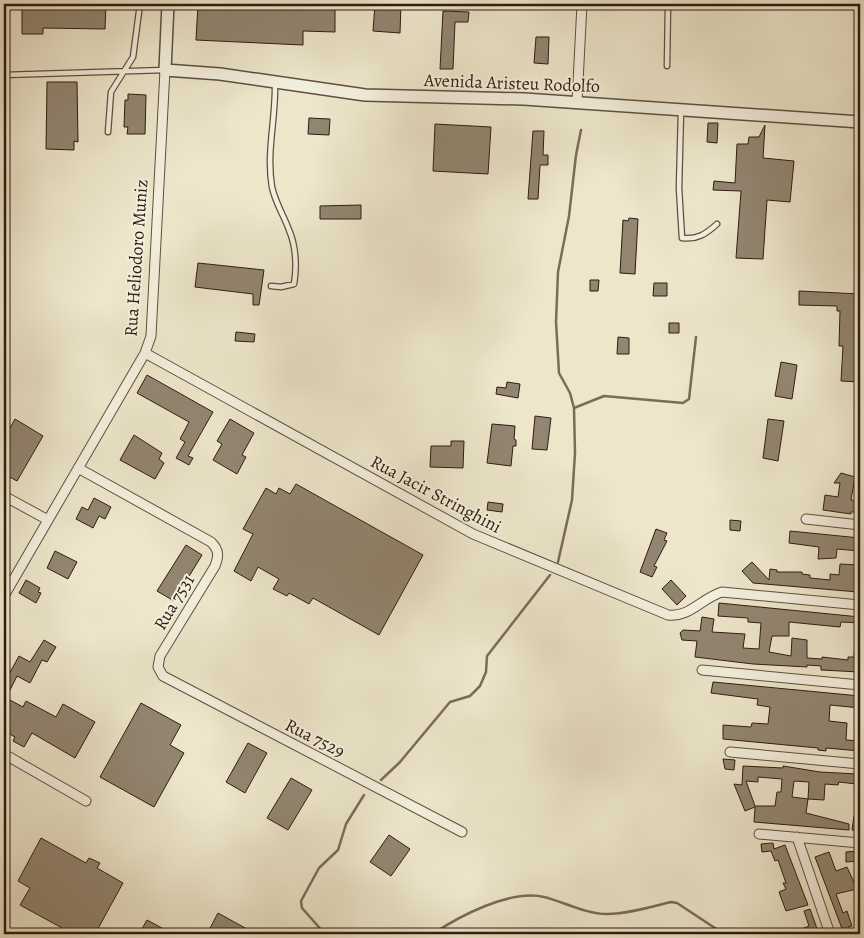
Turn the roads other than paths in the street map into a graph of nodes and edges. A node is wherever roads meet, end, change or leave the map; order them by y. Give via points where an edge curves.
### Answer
1 (140, 4) edge
2 (168, 4) edge
3 (582, 4) edge
4 (668, 4) edge
5 (667, 66) dead end
6 (165, 70) junction
7 (126, 71) junction
8 (4, 74) edge
9 (275, 83) junction
10 (577, 102) junction
11 (681, 110) junction
12 (860, 122) edge
13 (108, 132) dead end
14 (718, 224) dead end
15 (271, 286) dead end
16 (145, 352) junction
17 (78, 468) junction
18 (4, 496) edge
19 (806, 519) dead end
20 (48, 520) junction
21 (860, 525) edge
22 (4, 596) edge
23 (860, 605) edge
24 (158, 667) joint
25 (702, 670) dead end
26 (860, 685) edge
27 (730, 752) dead end
28 (4, 754) edge
29 (860, 764) edge
30 (86, 801) dead end
31 (462, 832) dead end
32 (759, 834) dead end
33 (797, 837) junction
34 (860, 843) edge
35 (830, 934) edge

1 - 7 lane via 133,57
2 - 6 street, Rua Heliodoro Muniz
3 - 10 street
4 - 5 lane
6 - 7 lane
6 - 9 street, Avenida Aristeu Rodolfo
6 - 16 street, Rua Heliodoro Muniz via 153,322
7 - 8 lane
7 - 13 lane via 111,92
9 - 10 street, Avenida Aristeu Rodolfo via 365,95
9 - 15 lane via 270,146 272,189 293,240 296,273 294,284
10 - 11 street, Avenida Aristeu Rodolfo
11 - 12 street, Avenida Aristeu Rodolfo
11 - 14 lane via 679,188 682,238 693,240
16 - 17 street, Rua Heliodoro Muniz
16 - 23 street, Rua Jacir Stringhini via 444,519 668,615 683,615 709,596 722,592
17 - 20 street, Rua Heliodoro Muniz
17 - 24 street, Rua 7531 via 211,542 218,553 215,566 160,656
18 - 20 street
19 - 21 street
20 - 22 street, Rua Heliodoro Muniz
24 - 31 street, Rua 7529 via 167,680
25 - 26 street
27 - 29 street
28 - 30 street
32 - 33 street
33 - 34 street
33 - 35 street

